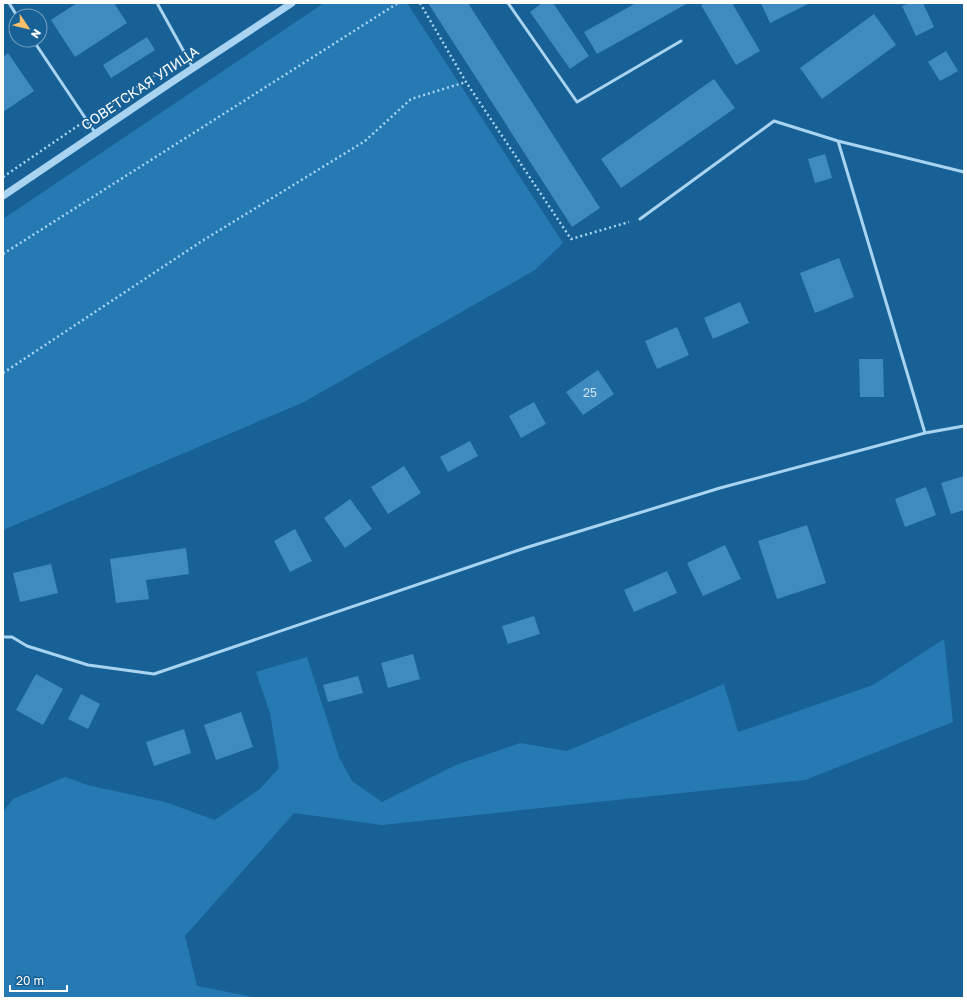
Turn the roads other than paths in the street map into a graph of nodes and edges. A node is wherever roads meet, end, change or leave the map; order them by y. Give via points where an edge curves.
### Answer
1 (157, 3) edge
2 (292, 3) edge
3 (508, 3) edge
4 (681, 41) dead end
5 (38, 48) edge
6 (193, 68) junction
7 (96, 134) junction
8 (838, 141) junction
9 (964, 172) edge
10 (3, 196) edge
11 (640, 219) road end
12 (964, 426) edge
13 (925, 433) junction
14 (3, 637) edge

1 - 6 lane
2 - 6 street, СОВЕТСКАЯ УЛИЦА
3 - 4 lane via 577,102
5 - 7 lane
6 - 7 street, СОВЕТСКАЯ УЛИЦА
7 - 10 street, СОВЕТСКАЯ УЛИЦА
8 - 9 lane
8 - 11 lane via 774,121
8 - 13 lane
12 - 13 lane
13 - 14 lane via 720,488 525,548 154,674 88,665 27,646 12,637

